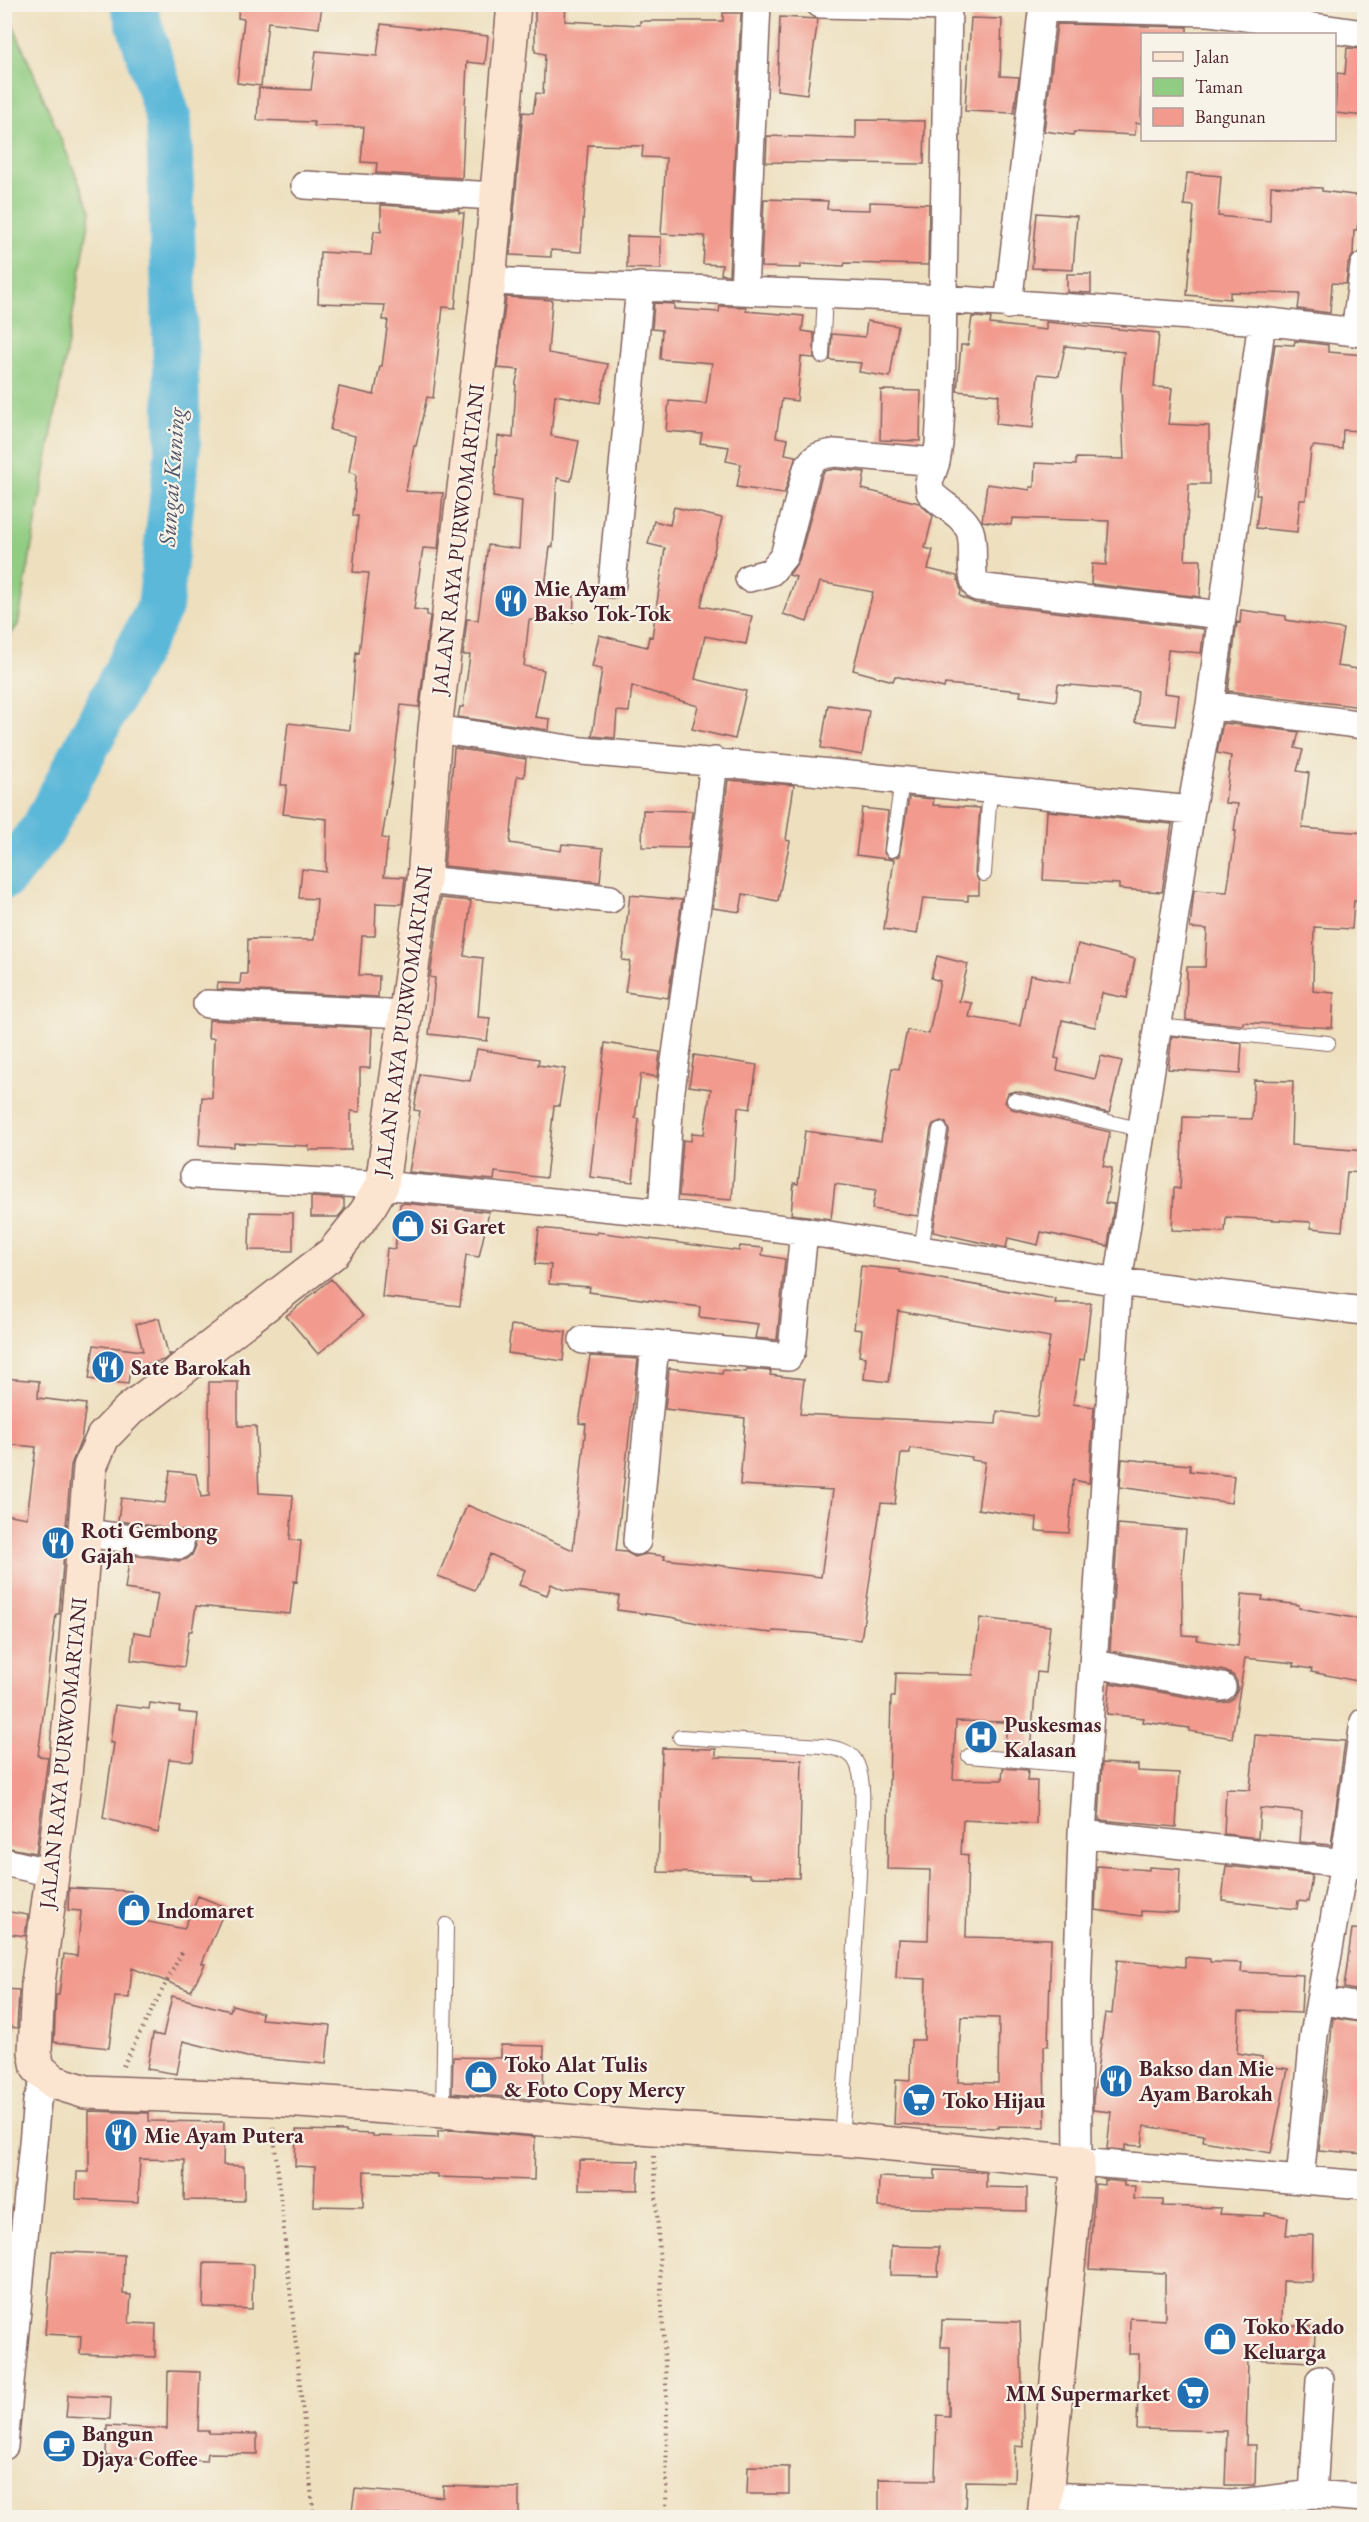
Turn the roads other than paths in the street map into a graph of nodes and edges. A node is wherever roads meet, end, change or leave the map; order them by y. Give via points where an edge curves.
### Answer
1 (514, 4) edge
2 (758, 4) edge
3 (820, 4) edge
4 (948, 6) edge
5 (1043, 7) edge
6 (1365, 34) edge
7 (305, 185) dead end
8 (495, 196) junction
9 (1365, 266) edge
10 (489, 281) junction
11 (640, 286) junction
12 (744, 291) junction
13 (825, 294) junction
14 (943, 298) junction
15 (1008, 304) junction
16 (1262, 321) junction
17 (1360, 332) edge
18 (822, 356) dead end
19 (936, 462) junction
20 (749, 578) dead end
21 (612, 584) dead end
22 (1222, 615) junction
23 (1210, 705) junction
24 (1365, 725) edge
25 (435, 729) junction
26 (714, 761) junction
27 (902, 780) junction
28 (990, 789) junction
29 (1191, 810) junction
30 (892, 850) dead end
31 (984, 874) dead end
32 (424, 880) junction
33 (610, 899) dead end
34 (207, 1004) dead end
35 (405, 1014) junction
36 (1158, 1026) junction
37 (1328, 1043) dead end
38 (1014, 1100) dead end
39 (940, 1130) dead end
40 (1143, 1130) junction
41 (194, 1175) dead end
42 (382, 1185) junction
43 (662, 1213) junction
44 (804, 1231) junction
45 (921, 1250) junction
46 (1118, 1282) junction
47 (1365, 1311) edge
48 (583, 1340) dead end
49 (655, 1344) junction
50 (85, 1533) junction
51 (637, 1540) dead end
52 (180, 1545) dead end
53 (1094, 1664) junction
54 (1222, 1687) dead end
55 (1365, 1722) edge
56 (680, 1737) dead end
57 (969, 1756) dead end
58 (1086, 1766) junction
59 (1082, 1834) junction
60 (4, 1862) edge
61 (1354, 1864) edge
62 (52, 1873) junction
63 (446, 1925) dead end
64 (1320, 2000) junction
65 (1365, 2008) edge
66 (47, 2076) junction
67 (443, 2111) junction
68 (842, 2139) junction
69 (1078, 2162) junction
70 (1300, 2180) junction
71 (1365, 2185) edge
72 (15, 2223) edge
73 (1320, 2380) dead end
74 (4, 2446) edge
75 (1313, 2494) junction
76 (1365, 2498) edge
77 (1045, 2507) edge

1 - 8 street, JALAN RAYA PURWOMARTANI
2 - 12 street
3 - 4 street
4 - 14 street
5 - 6 street via 1209,12
5 - 15 street
7 - 8 street
8 - 10 street, JALAN RAYA PURWOMARTANI
9 - 17 street
10 - 11 street
10 - 25 street, JALAN RAYA PURWOMARTANI
11 - 12 street
11 - 21 street
12 - 13 street
13 - 14 street
13 - 18 lane
14 - 15 street
14 - 19 street
15 - 16 street
16 - 17 street
16 - 22 street
19 - 20 street via 835,453 818,455 807,469 784,556 771,572
19 - 22 street via 930,492 961,517 969,530 977,587
22 - 23 street
23 - 24 street
23 - 29 street
25 - 26 street via 582,751
25 - 32 street, JALAN RAYA PURWOMARTANI
26 - 27 street
26 - 43 street via 670,1097
27 - 28 street
27 - 30 lane
28 - 29 street
28 - 31 lane
29 - 36 street
32 - 33 street
32 - 35 street, JALAN RAYA PURWOMARTANI
34 - 35 street
35 - 42 street, JALAN RAYA PURWOMARTANI
36 - 37 lane
36 - 40 street
38 - 40 lane
39 - 45 lane
40 - 46 street
41 - 42 street
42 - 43 street
42 - 50 street, JALAN RAYA PURWOMARTANI via 333,1253 129,1410 104,1437 90,1467
43 - 44 street
44 - 45 street
44 - 49 street via 791,1356
45 - 46 street
46 - 47 street
46 - 53 street
48 - 49 street
49 - 51 street
50 - 52 street
50 - 62 street, JALAN RAYA PURWOMARTANI via 65,1776
53 - 54 street
53 - 58 street
55 - 61 street
56 - 68 lane via 822,1746 841,1749 854,1759 861,1779 859,1889
57 - 58 lane
58 - 59 street
59 - 61 street
59 - 69 street
60 - 62 street
61 - 64 street
62 - 66 street, JALAN RAYA PURWOMARTANI via 38,1983 35,2052 38,2068
63 - 67 lane
64 - 65 street
64 - 70 street
66 - 67 street via 69,2088 109,2093
66 - 72 street via 37,2101
67 - 68 street
68 - 69 street
69 - 70 street
69 - 77 street
70 - 71 street
72 - 74 street
73 - 75 street
75 - 76 street
75 - 77 street via 1233,2504

